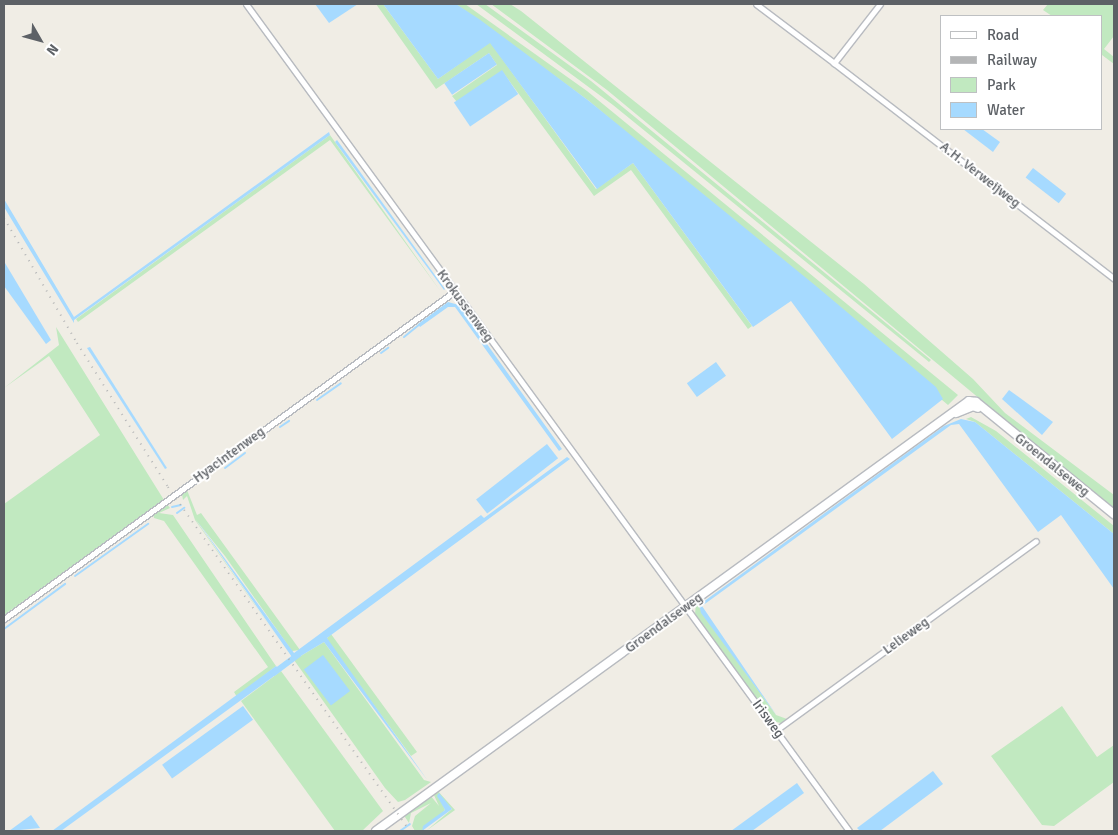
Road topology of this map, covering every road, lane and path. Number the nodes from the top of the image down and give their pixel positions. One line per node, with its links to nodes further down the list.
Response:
1 (246, 4): 6 (street, Krokussenweg)
2 (756, 4): 4 (street, A.H. Verweijweg)
3 (880, 4): 4 (street)
4 (834, 63): 5 (street, A.H. Verweijweg)
5 (1114, 279)
6 (455, 291): 13 (street, Krokussenweg); 14 (street, Hyacintenweg)
7 (969, 401): 8 (street, Groendalseweg); 9 (street, Groendalseweg); 10 (street, Groendalseweg)
8 (978, 408): 9 (street, Groendalseweg); 10 (street, Groendalseweg)
9 (952, 414): 13 (street, Groendalseweg)
10 (991, 415): 11 (street, Groendalseweg)
11 (1114, 514)
12 (1036, 541): 15 (street, Lelieweg)
13 (686, 606): 15 (street, Irisweg); 16 (street, Groendalseweg)
14 (4, 619)
15 (776, 730): 17 (street, Irisweg)
16 (376, 831)
17 (849, 831)

